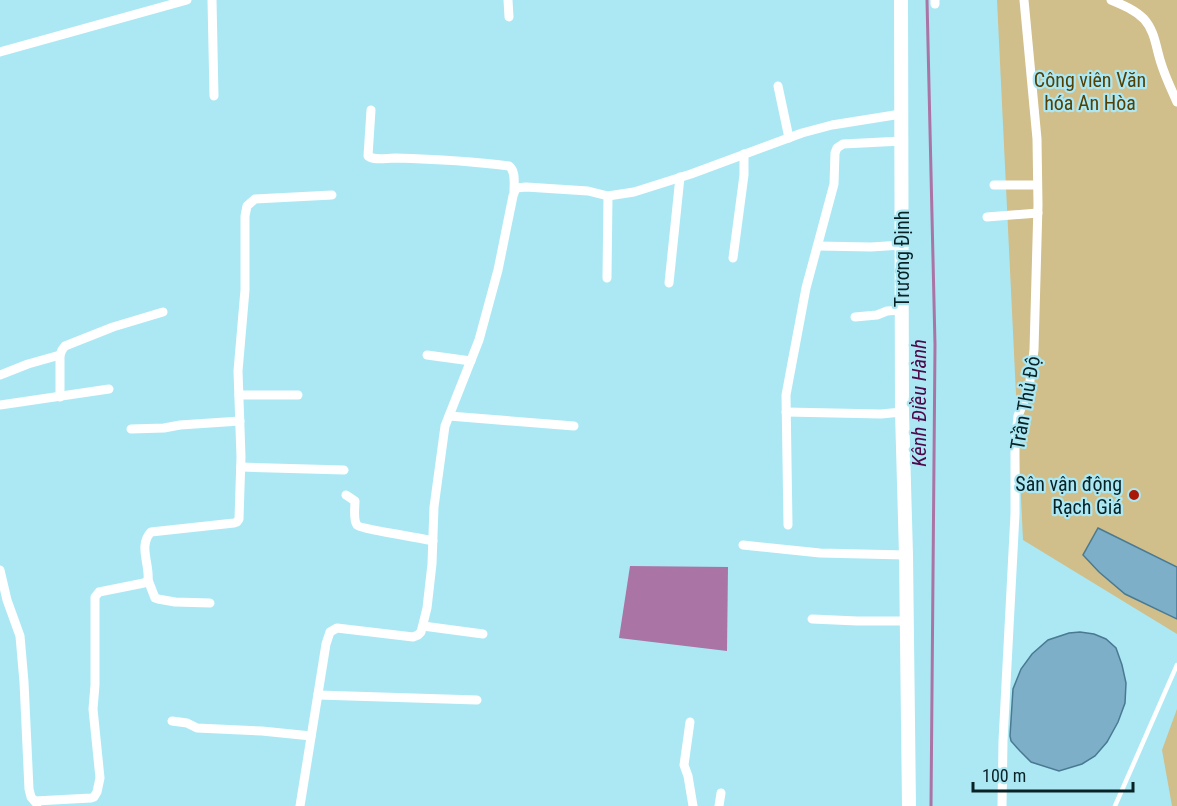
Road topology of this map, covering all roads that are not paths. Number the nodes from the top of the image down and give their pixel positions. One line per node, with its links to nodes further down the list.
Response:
1 (187, 0): 8 (street)
2 (212, 0): 10 (street)
3 (508, 0): 7 (street)
4 (901, 0): 13 (street, Trương Định)
5 (1024, 0): 19 (street, Trần Thủ Độ)
6 (1112, 0): 11 (street)
7 (509, 17)
8 (0, 52)
9 (777, 86): 14 (street)
10 (213, 96)
11 (1177, 102)
12 (371, 110): 20 (street)
13 (901, 114): 14 (street); 15 (street, Trương Định)
14 (789, 138): 16 (street)
15 (902, 141): 25 (street, Trương Định); 26 (street)
16 (744, 154): 17 (street); 27 (street)
17 (680, 177): 22 (street); 29 (street)
18 (994, 185): 19 (street)
19 (1037, 185): 23 (street, Trần Thủ Độ)
20 (514, 191): 22 (street); 35 (street)
21 (332, 195): 38 (street)
22 (608, 196): 28 (street)
23 (1038, 213): 24 (street); 74 (street, Trần Thủ Độ)
24 (987, 217)
25 (902, 245): 26 (street); 30 (street, Trương Định)
26 (818, 246): 42 (street)
27 (733, 258)
28 (607, 278)
29 (669, 283)
30 (902, 310): 32 (street); 43 (street, Trương Định)
31 (163, 312): 33 (street)
32 (855, 317)
33 (60, 355): 36 (street); 40 (street)
34 (427, 355): 35 (street)
35 (471, 361): 44 (street)
36 (0, 375)
37 (109, 389): 40 (street)
38 (239, 395): 39 (street); 45 (street)
39 (298, 395)
40 (60, 397): 41 (street)
41 (0, 405)
42 (786, 412): 43 (street); 51 (street)
43 (902, 412): 54 (street, Trương Định)
44 (449, 416): 46 (street); 52 (street)
45 (240, 422): 47 (street); 48 (street)
46 (574, 426)
47 (131, 429)
48 (241, 467): 49 (street); 56 (street)
49 (344, 470)
50 (346, 495): 52 (street)
51 (788, 525)
52 (433, 541): 60 (street)
53 (743, 545): 54 (street)
54 (906, 555): 59 (street, Trương Định)
55 (0, 570): 69 (street)
56 (148, 580): 57 (street); 69 (street)
57 (210, 603)
58 (812, 619): 59 (street)
59 (907, 621): 73 (street, Trương Định)
60 (423, 626): 61 (street); 63 (street)
61 (483, 634)
62 (1177, 665): 75 (lane)
63 (318, 695): 64 (street); 67 (street)
64 (477, 700)
65 (172, 721): 67 (street)
66 (690, 722): 71 (street)
67 (311, 736): 70 (street)
68 (721, 793): 72 (street)
69 (37, 804)
70 (300, 806)
71 (693, 806)
72 (719, 806)
73 (909, 806)
74 (1002, 806)
75 (1115, 806)

